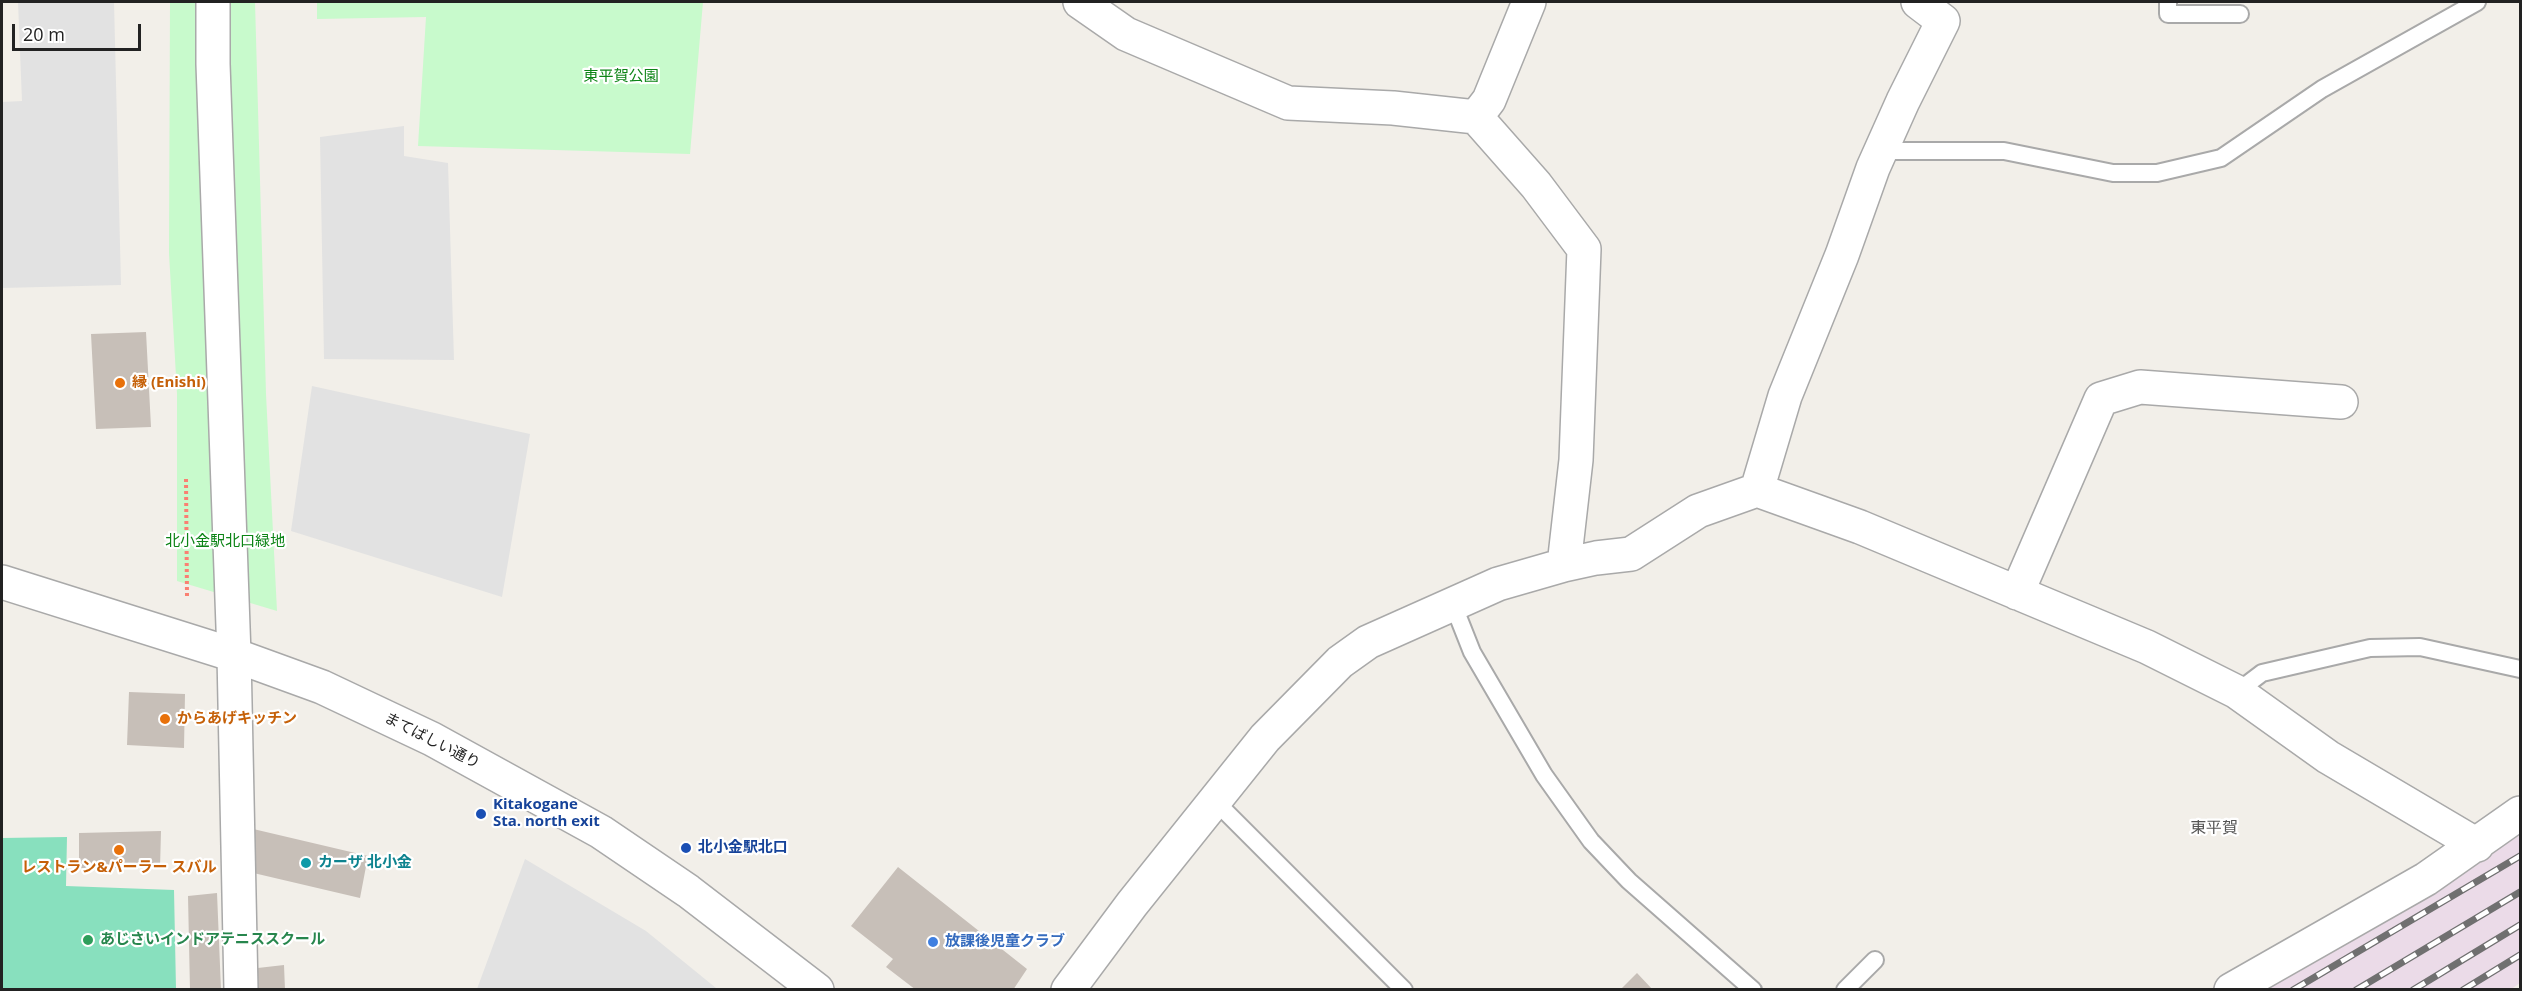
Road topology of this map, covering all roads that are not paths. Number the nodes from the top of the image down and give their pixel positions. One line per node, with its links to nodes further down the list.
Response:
1 (213, 2): 16 (street)
2 (1080, 2): 8 (street)
3 (1529, 2): 8 (street)
4 (1918, 2): 9 (street)
5 (2168, 2): 7 (lane)
6 (2477, 2): 9 (lane)
7 (2240, 15)
8 (1476, 117): 12 (street)
9 (1882, 151): 11 (street)
10 (2341, 402): 14 (street)
11 (1757, 490): 12 (street); 14 (street)
12 (1563, 565): 15 (street)
13 (2, 582): 16 (street, まてばしい通り)
14 (2017, 593): 18 (street)
15 (1453, 604): 19 (street); 27 (lane)
16 (234, 655): 23 (street); 24 (street, まてばしい通り)
17 (2520, 669): 18 (lane)
18 (2237, 692): 21 (street)
19 (1215, 801): 25 (street); 26 (lane)
20 (2520, 813): 21 (street)
21 (2477, 845): 29 (street)
22 (1875, 960): 28 (lane)
23 (241, 990)
24 (817, 990)
25 (1068, 990)
26 (1404, 990)
27 (1753, 990)
28 (1845, 990)
29 (2231, 990)

